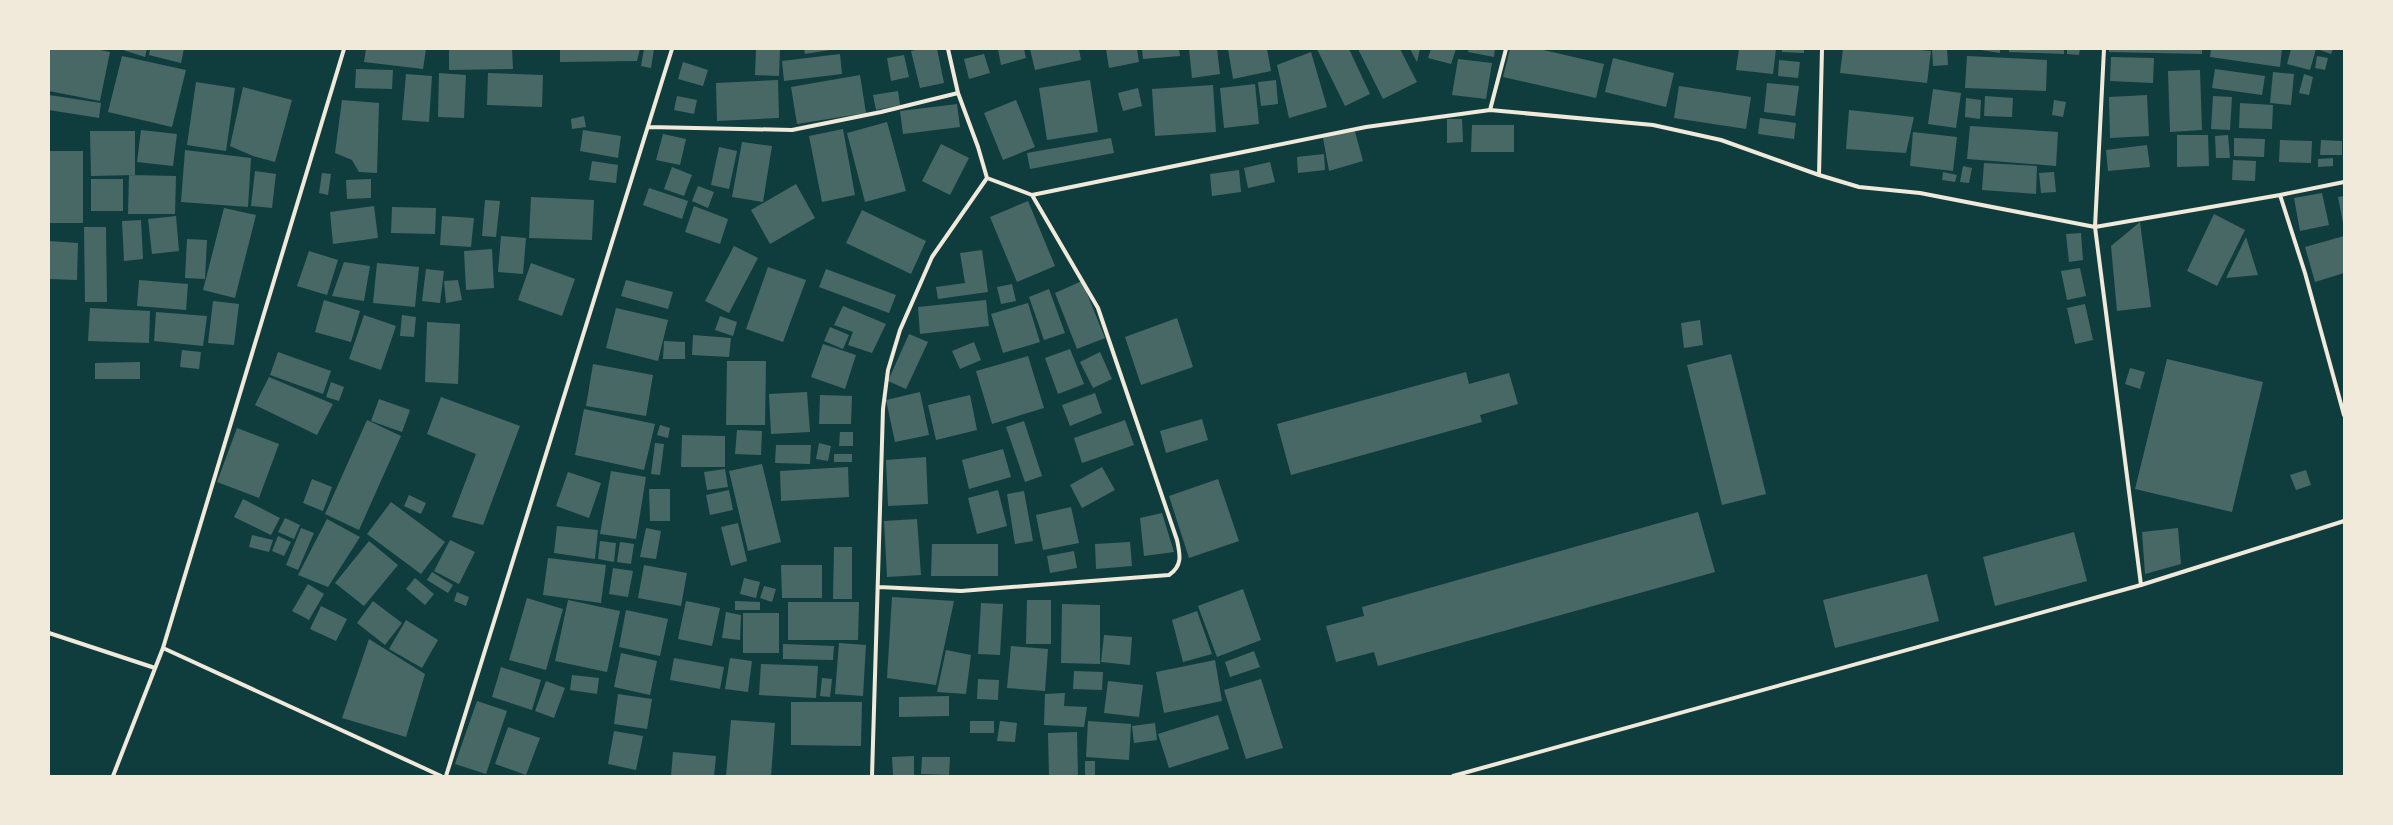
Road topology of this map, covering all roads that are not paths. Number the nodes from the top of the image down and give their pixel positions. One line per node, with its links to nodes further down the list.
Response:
1 (344, 49): 21 (street)
2 (672, 49): 9 (street)
3 (948, 49): 7 (street)
4 (1506, 49): 8 (street)
5 (1822, 49): 10 (street)
6 (2104, 49): 15 (street)
7 (958, 93): 9 (street); 11 (street)
8 (1490, 110): 10 (street); 13 (street)
9 (650, 126): 25 (street)
10 (1819, 175): 15 (street)
11 (986, 178): 13 (street); 19 (street)
12 (2344, 182): 14 (street)
13 (1032, 195): 19 (street)
14 (2280, 195): 15 (street); 16 (street)
15 (2095, 227): 18 (street)
16 (2344, 415)
17 (2344, 521): 18 (street)
18 (2141, 585): 27 (street)
19 (878, 587): 26 (street)
20 (49, 633): 22 (street)
21 (163, 648): 22 (street); 24 (street)
22 (155, 668): 23 (street)
23 (114, 776)
24 (441, 776)
25 (446, 776)
26 (872, 776)
27 (1453, 776)

